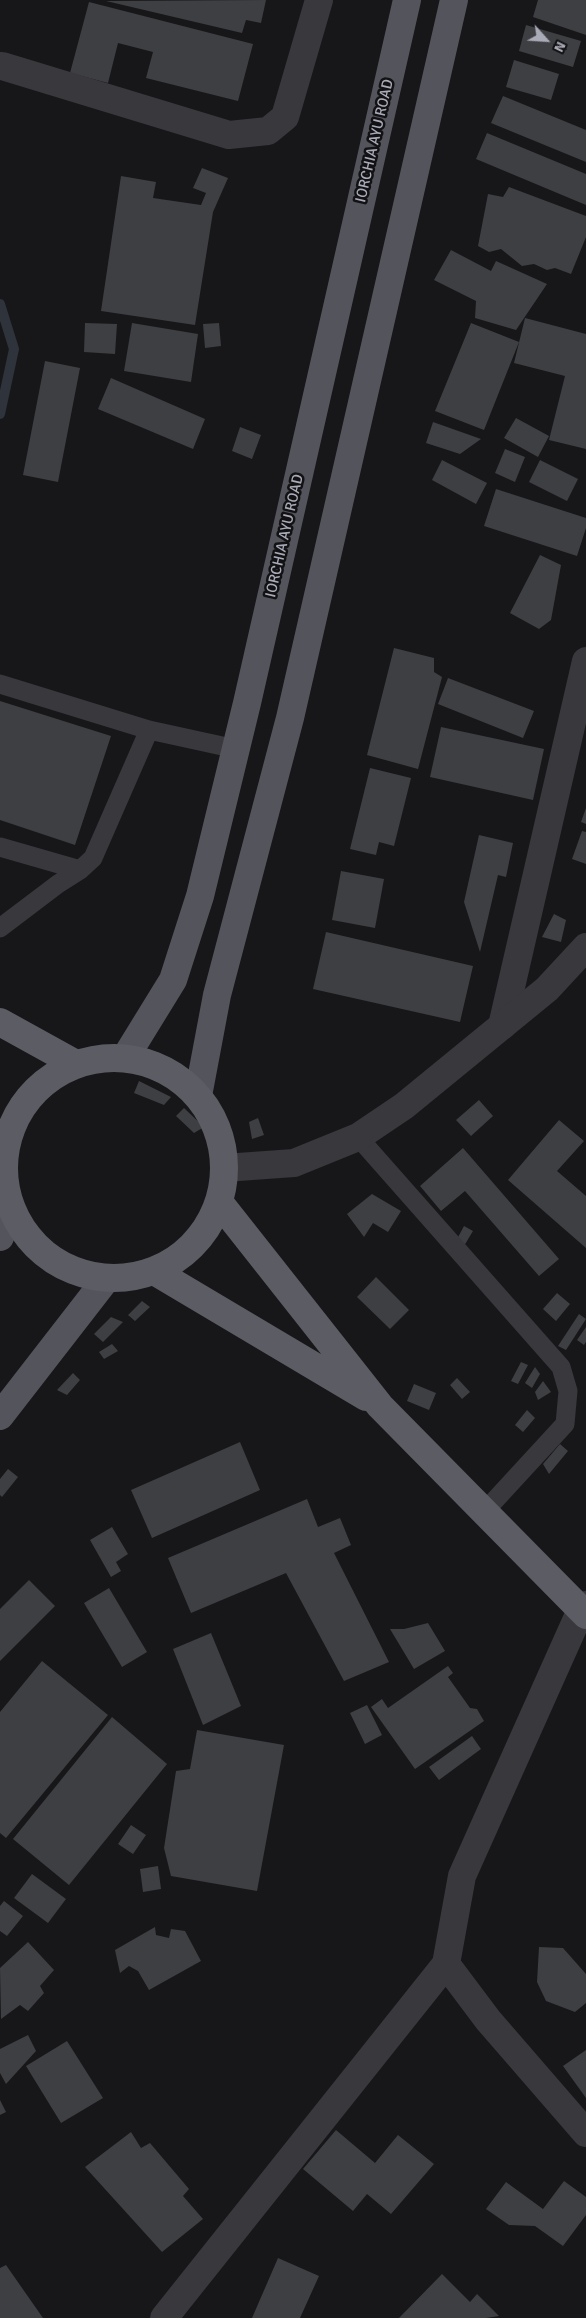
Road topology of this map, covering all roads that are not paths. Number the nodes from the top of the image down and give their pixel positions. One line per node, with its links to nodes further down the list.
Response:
1 (319, 0): 4 (street)
2 (407, 0): 8 (main road, IORCHIA AYU ROAD)
3 (454, 0): 17 (main road)
4 (2, 66)
5 (586, 661): 14 (street)
6 (0, 684): 7 (lane)
7 (149, 730): 8 (lane); 10 (lane)
8 (236, 749): 15 (main road, IORCHIA AYU ROAD)
9 (0, 846): 10 (lane)
10 (80, 870): 11 (lane)
11 (0, 928)
12 (586, 947): 14 (street)
13 (0, 1022): 16 (highway)
14 (502, 1026): 18 (street)
15 (125, 1058): 16 (highway); 17 (highway)
16 (76, 1064): 19 (highway)
17 (198, 1096): 20 (highway)
18 (358, 1137): 20 (street); 28 (lane)
19 (3, 1148): 22 (highway)
20 (224, 1168): 21 (highway)
21 (220, 1202): 24 (highway); 26 (highway)
22 (11, 1208): 23 (main road); 25 (highway)
23 (0, 1237)
24 (154, 1271): 25 (highway); 26 (highway)
25 (107, 1278): 27 (main road)
26 (380, 1406): 28 (highway)
27 (0, 1416)
28 (484, 1512): 29 (highway)
29 (584, 1610): 30 (street)
30 (446, 1964): 31 (street); 32 (street)
31 (586, 2133)
32 (164, 2318)

